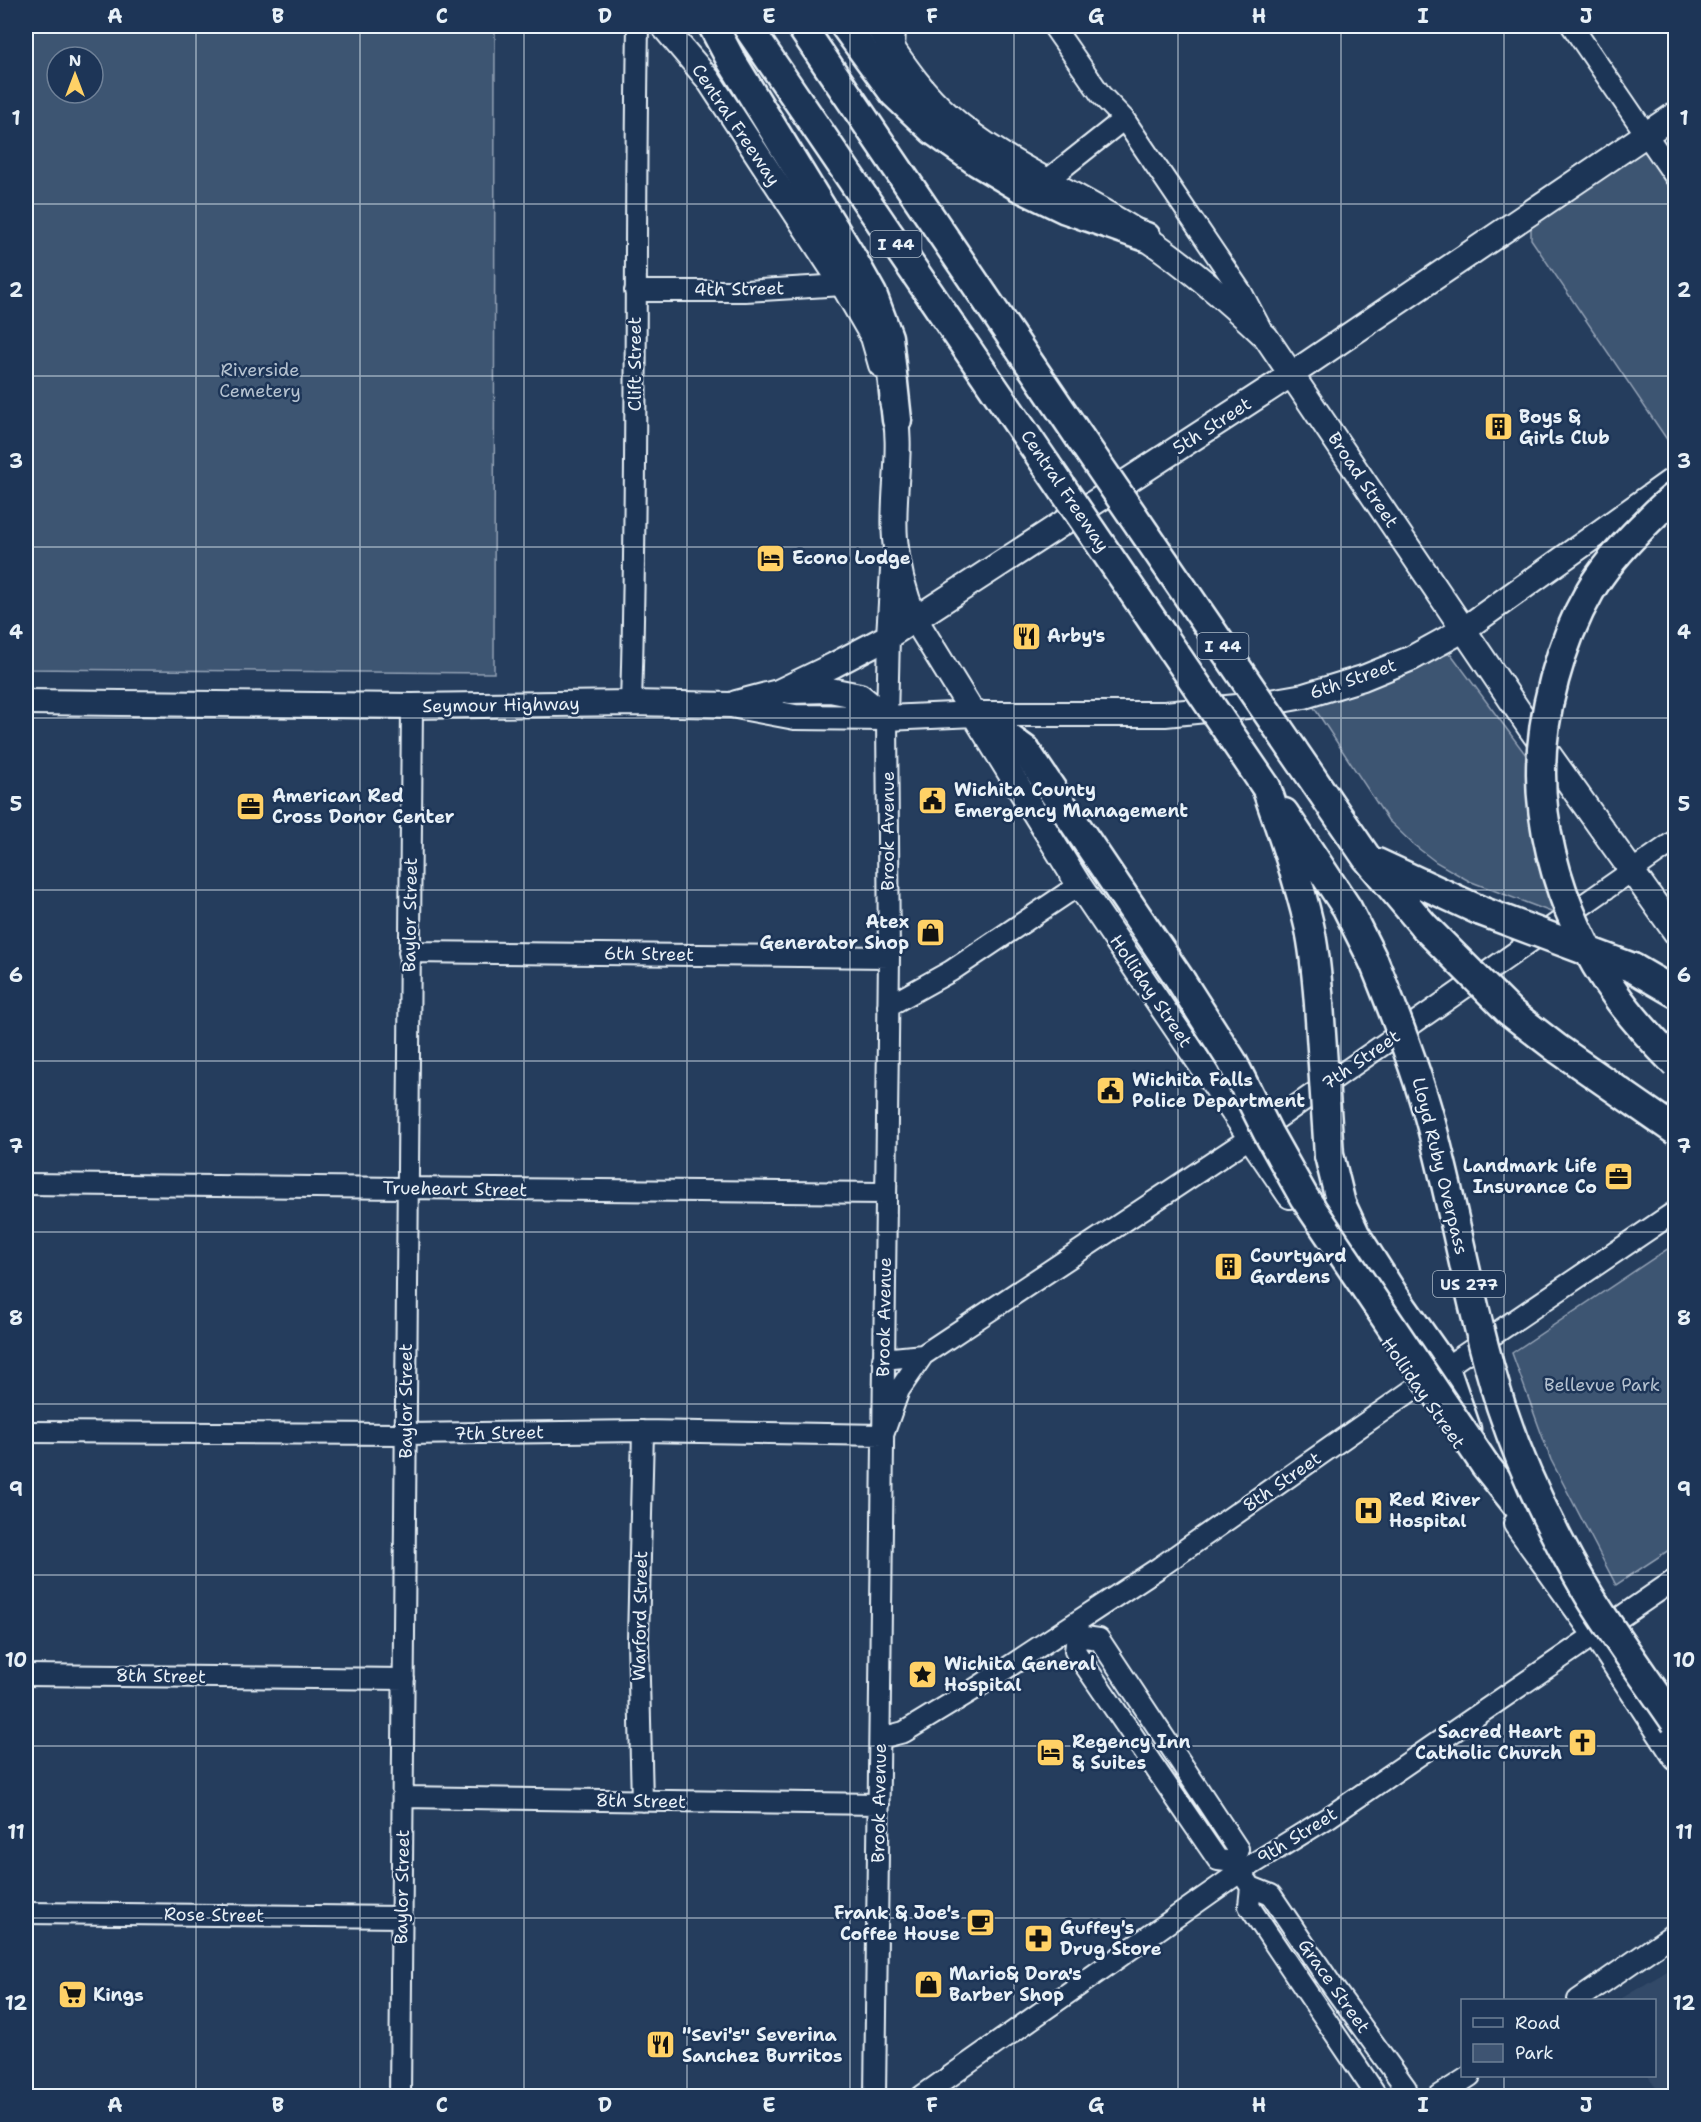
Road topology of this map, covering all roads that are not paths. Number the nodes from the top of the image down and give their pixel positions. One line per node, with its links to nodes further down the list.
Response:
1 (638, 26): 19 (street, Clift Street)
2 (663, 26): 18 (main road, Central Freeway)
3 (713, 26): 22 (highway)
4 (747, 26): 36 (highway, Central Freeway / I 44, bridge)
5 (801, 26): 38 (highway, I 44, bridge)
6 (845, 26): 17 (highway)
7 (877, 26): 11 (main road)
8 (895, 26): 11 (street)
9 (1053, 26): 13 (street, Broad Street)
10 (1572, 26): 14 (street)
11 (894, 51): 16 (main road)
12 (1676, 114): 14 (main road, 5th Street)
13 (1124, 119): 16 (street); 20 (street, Broad Street)
14 (1645, 134): 15 (street); 21 (main road, 5th Street)
15 (1676, 178)
16 (1046, 181): 17 (main road)
17 (1146, 237): 20 (main road)
18 (843, 285): 19 (street, 4th Street); 22 (main road, Central Freeway)
19 (635, 291): 31 (street, Clift Street)
20 (1266, 337): 21 (main road, Broad Street)
21 (1292, 374): 26 (main road, 5th Street); 27 (main road, Broad Street)
22 (897, 420): 25 (main road, Holliday Street)
23 (1676, 478): 27 (main road, 6th Street)
24 (1676, 496): 47 (highway, bridge)
25 (895, 538): 26 (main road, Holliday Street); 28 (main road, Brook Avenue)
26 (915, 619): 28 (main road, 5th Street); 34 (main road, Holliday Street)
27 (1463, 630): 34 (main road, 6th Street); 39 (main road, Broad Street)
28 (889, 636): 29 (main road, 5th Street); 35 (street, Brook Avenue)
29 (778, 692): 32 (main road, 5th Street); 35 (main road)
30 (26, 702): 33 (main road, Seymour Highway)
31 (630, 703): 32 (main road, Seymour Highway); 33 (main road, Seymour Highway)
32 (730, 705): 35 (main road, Seymour Highway)
33 (412, 706): 42 (street, Baylor Street)
34 (975, 714): 35 (main road, Seymour Highway); 40 (main road, Holliday Street); 64 (highway, bridge)
35 (887, 718): 43 (street, Brook Avenue)
36 (1266, 787): 44 (highway, Central Freeway / US 277); 56 (highway, bridge)
37 (1676, 840): 39 (street, 7th Street)
38 (1367, 858): 45 (highway, bridge); 48 (highway, bridge)
39 (1630, 870): 41 (main road, Broad Street); 49 (street, 7th Street)
40 (1078, 885): 46 (street); 49 (main road, Holliday Street)
41 (1676, 933)
42 (410, 952): 43 (street, 6th Street); 51 (street, Baylor Street)
43 (889, 957): 46 (street, Brook Avenue)
44 (1374, 962): 64 (highway, Lloyd Ruby Overpass / US 277, bridge)
45 (1676, 993)
46 (888, 1006): 52 (street, Brook Avenue)
47 (1676, 1064)
48 (1676, 1131)
49 (1251, 1137): 54 (street, 7th Street); 57 (main road, Holliday Street)
50 (26, 1184): 51 (street, Trueheart Street)
51 (408, 1188): 52 (street, Trueheart Street); 60 (street, Baylor Street)
52 (885, 1193): 55 (street, Brook Avenue)
53 (1676, 1211): 56 (street, 8th Street)
54 (923, 1355): 55 (street, 7th Street); 61 (street, 7th Street)
55 (883, 1359): 61 (street, Brook Avenue)
56 (1446, 1368): 57 (street, 8th Street); 62 (highway)
57 (1418, 1386): 62 (main road, Holliday Street); 65 (street, 8th Street)
58 (643, 1431): 60 (street, 7th Street); 61 (street, 7th Street); 75 (street, Warford Street)
59 (26, 1432): 60 (street, 7th Street)
60 (406, 1434): 68 (street, Baylor Street)
61 (883, 1435): 70 (street, Brook Avenue)
62 (1482, 1477): 66 (main road, Holliday Street)
63 (1676, 1579): 66 (street, 9th Street)
64 (1590, 1596): 69 (highway, Lloyd Ruby Overpass / US 277, bridge)
65 (1074, 1631): 70 (street, 8th Street); 72 (street, Grace Street); 73 (street, Grace Street)
66 (1594, 1634): 71 (main road, Holliday Street); 77 (street, 9th Street)
67 (26, 1675): 68 (street, 8th Street)
68 (404, 1678): 74 (street, Baylor Street)
69 (1676, 1723)
70 (881, 1738): 76 (street, Brook Avenue)
71 (1676, 1758)
72 (1182, 1763): 73 (street); 77 (street, Grace Street)
73 (1161, 1778): 77 (street, Grace Street)
74 (403, 1797): 75 (street, 8th Street); 79 (street, Baylor Street)
75 (642, 1801): 76 (street, 8th Street)
76 (879, 1804): 84 (street, Brook Avenue)
77 (1242, 1874): 85 (street, 9th Street); 86 (street, Grace Street); 87 (street, Grace Street)
78 (26, 1913): 79 (street, Rose Street)
79 (402, 1917): 83 (street, Baylor Street)
80 (1676, 1932): 81 (street)
81 (1581, 1999)
82 (1469, 2077): 88 (street)
83 (400, 2097)
84 (875, 2097)
85 (922, 2097)
86 (1377, 2097)
87 (1404, 2097)
88 (1439, 2097)

